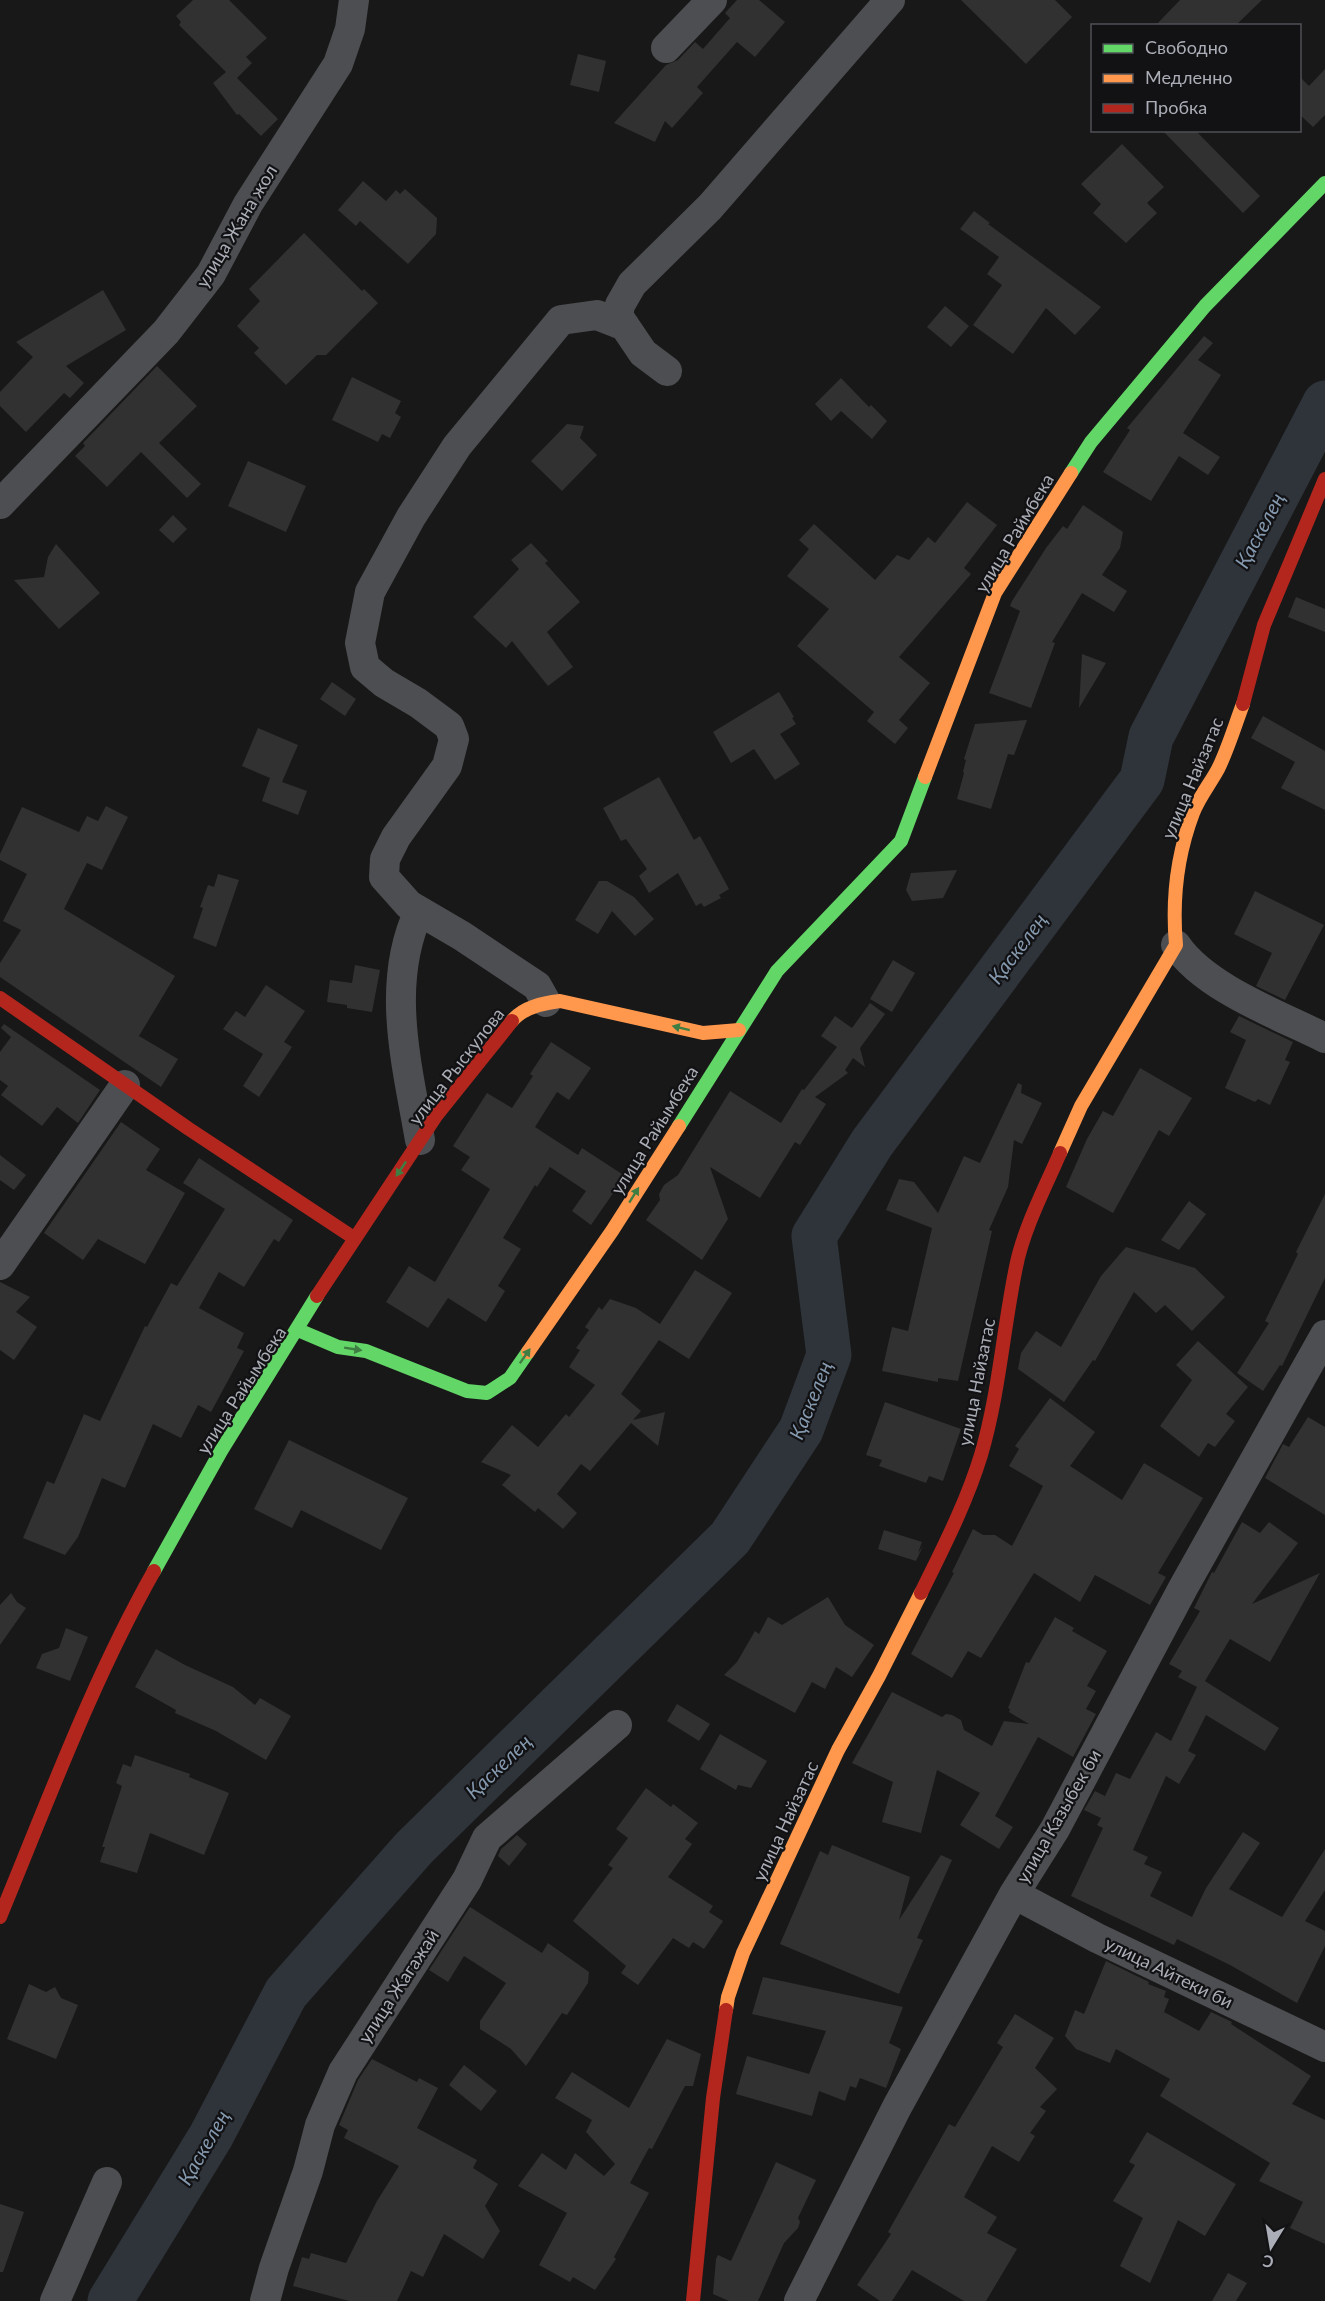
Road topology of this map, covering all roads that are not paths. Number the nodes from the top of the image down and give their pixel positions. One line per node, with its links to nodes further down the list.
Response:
1 (354, 0): 9 (street, улица Жана жол)
2 (712, 0): 4 (street)
3 (890, 0): 6 (street)
4 (666, 48)
5 (1325, 183): 14 (street, улица Раймбека)
6 (625, 326): 7 (street); 10 (street)
7 (667, 371)
8 (1325, 479): 11 (street, улица Найзатас)
9 (0, 504)
10 (419, 911): 13 (street); 17 (street)
11 (1176, 945): 15 (street); 29 (street, улица Найзатас)
12 (1, 1002): 16 (street)
13 (546, 1002): 14 (street, улица Рыскулова, one-way to 13); 17 (street, улица Рыскулова)
14 (739, 1030): 20 (street, улица Райымбека, one-way to 14)
15 (1325, 1038)
16 (125, 1085): 18 (street); 19 (street)
17 (420, 1140): 18 (street, улица Рыскулова, one-way to 18)
18 (354, 1238): 20 (street, улица Рыскулова)
19 (0, 1265)
20 (298, 1330): 24 (street, улица Райымбека)
21 (1325, 1335): 23 (street, улица Казыбек би)
22 (617, 1725): 28 (street, улица Жагажай)
23 (1014, 1893): 25 (street, улица Айтеки би); 30 (street, улица Казыбек би)
24 (0, 1917)
25 (1325, 2047)
26 (107, 2182): 27 (street)
27 (55, 2301)
28 (265, 2301)
29 (693, 2301)
30 (799, 2301)

